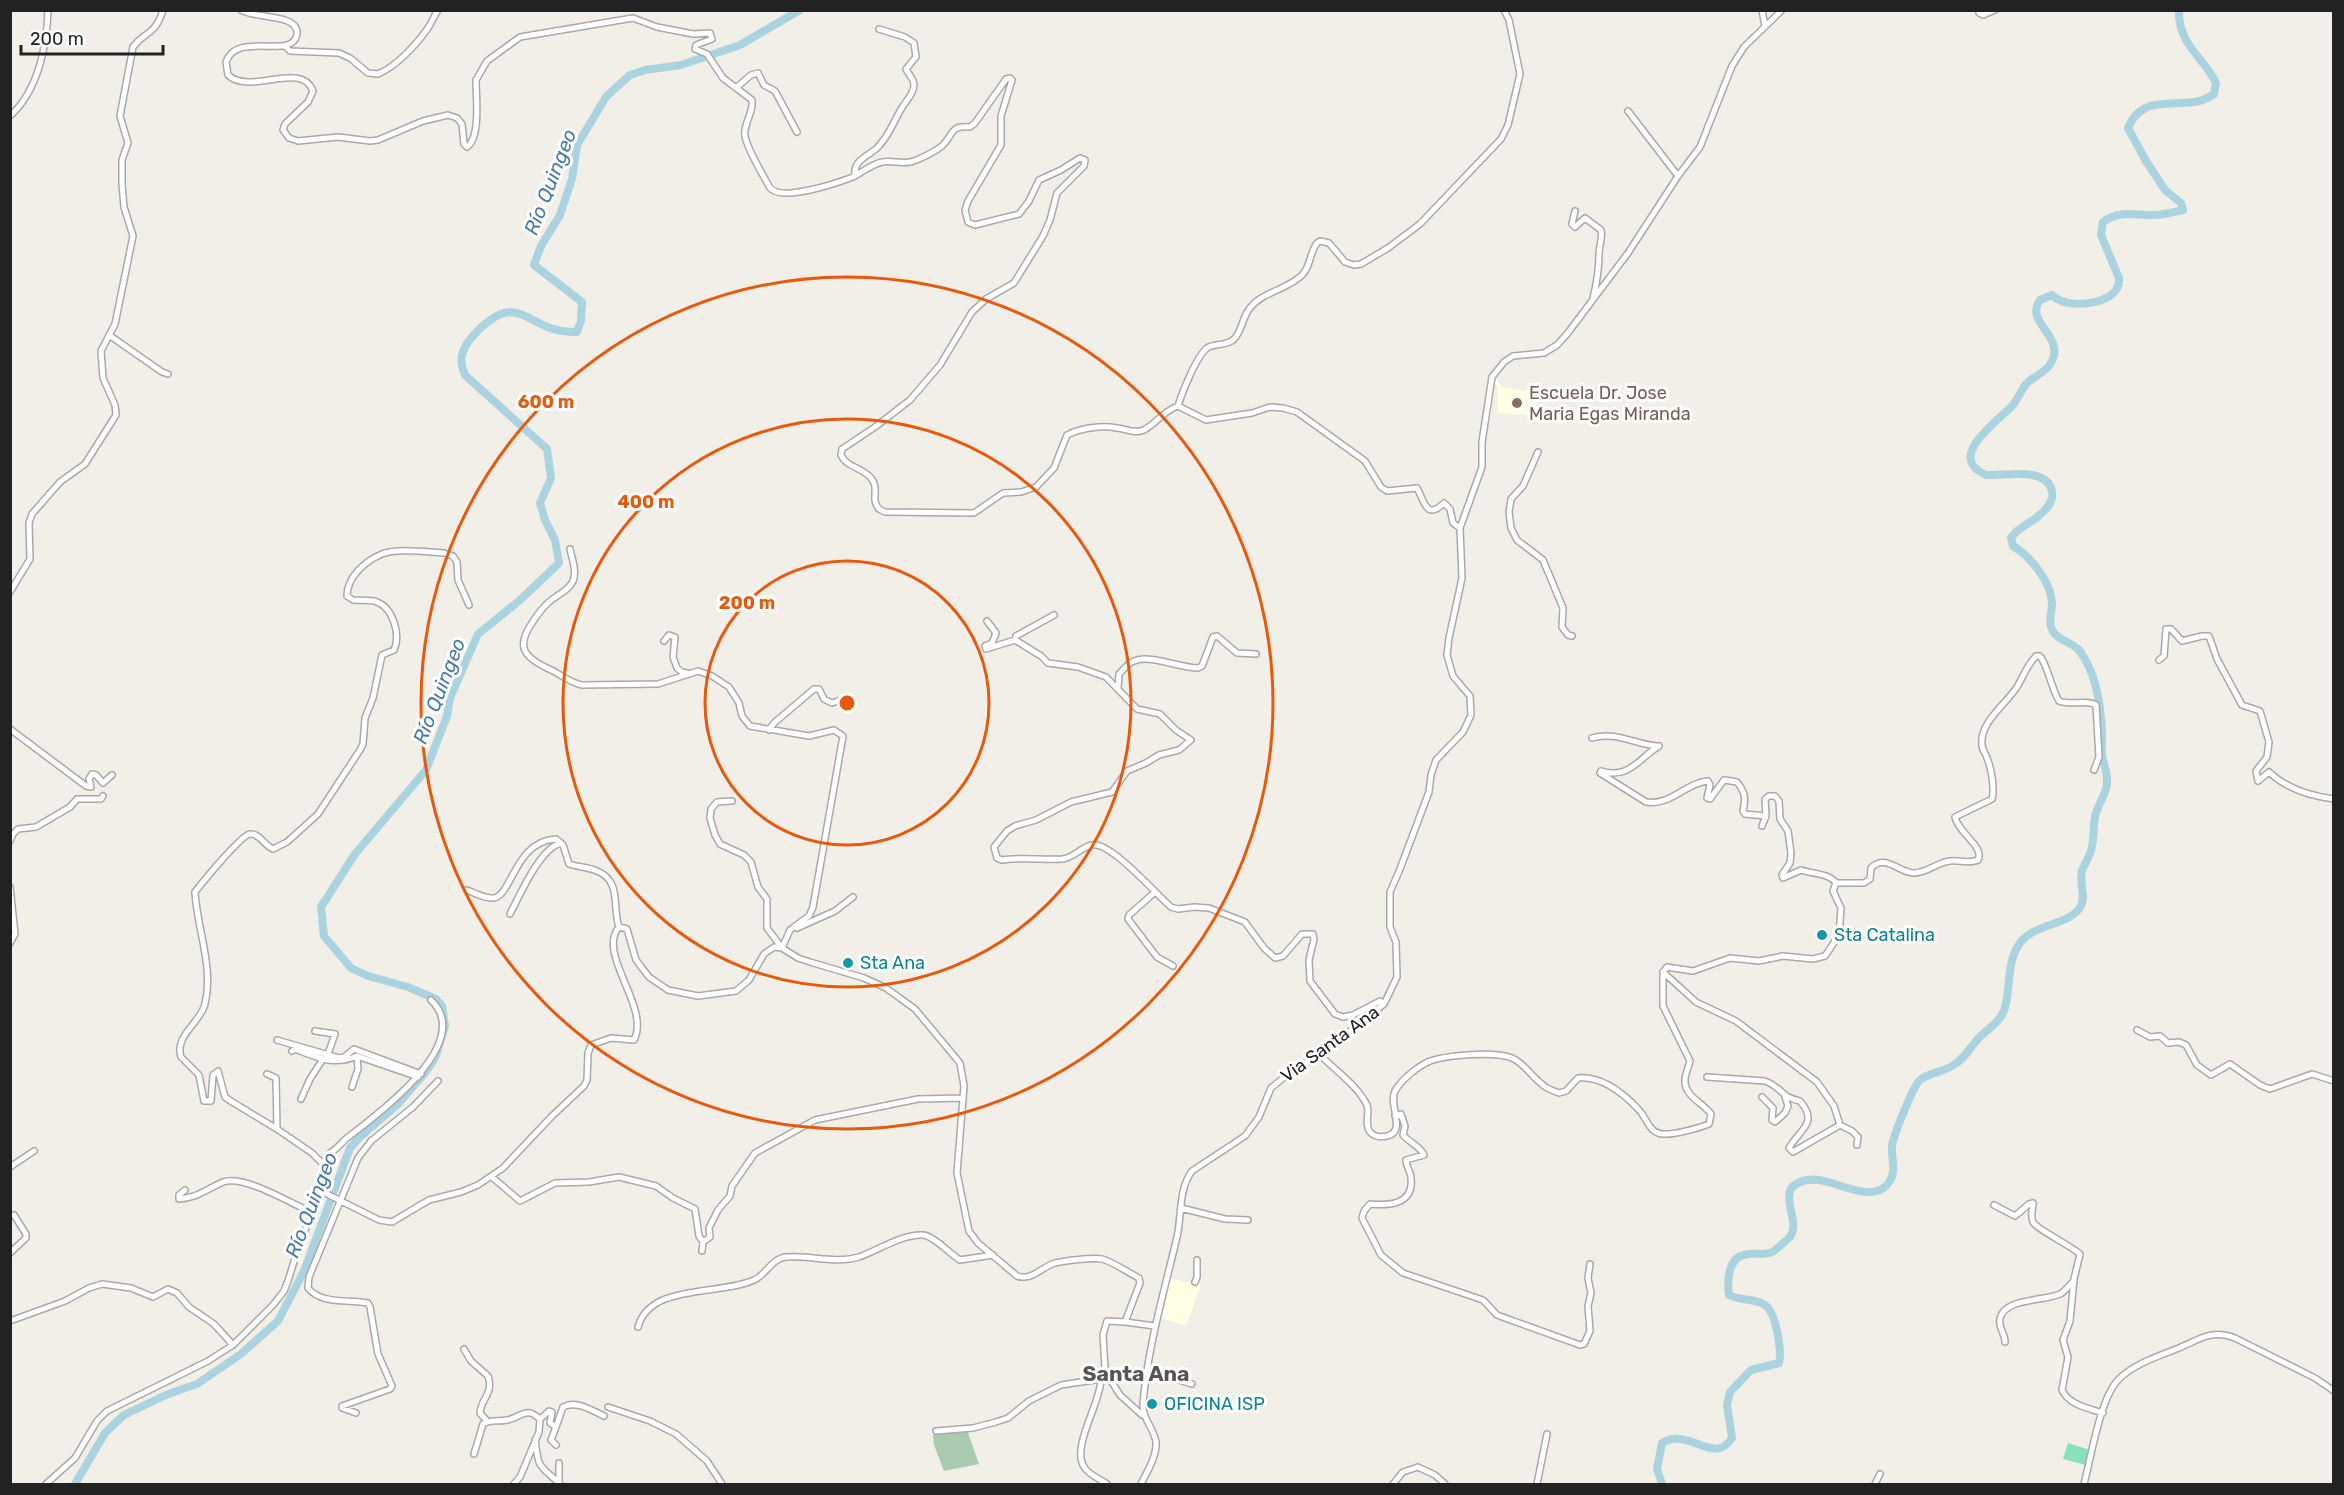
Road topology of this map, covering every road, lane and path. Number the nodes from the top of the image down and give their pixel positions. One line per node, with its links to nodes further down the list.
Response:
1 (48, 10): 15 (street)
2 (162, 10): 21 (street)
3 (241, 10): 12 (street)
4 (438, 10): 12 (street)
5 (1504, 10): 23 (street)
6 (1762, 10): 10 (street)
7 (1782, 10): 10 (street)
8 (1979, 10): 9 (street)
9 (1995, 10)
10 (1766, 26): 18 (street)
11 (879, 28): 17 (street)
12 (285, 46): 13 (street)
13 (737, 87): 16 (street); 17 (street)
14 (1628, 111): 18 (street)
15 (10, 116)
16 (797, 132)
17 (855, 176): 23 (street)
18 (1678, 176): 20 (street)
19 (1575, 211): 20 (street)
20 (1592, 303): 25 (street, Via Santa Ana)
21 (109, 335): 22 (street); 27 (street)
22 (168, 374)
23 (1178, 406): 25 (street)
24 (1538, 452): 31 (street)
25 (1460, 528): 64 (street, Via Santa Ana)
26 (570, 549): 36 (street)
27 (10, 592)
28 (469, 605): 84 (street)
29 (1054, 615): 32 (street)
30 (987, 621): 32 (street)
31 (1572, 636)
32 (1015, 640): 37 (street)
33 (664, 641): 36 (street)
34 (1256, 654): 37 (street)
35 (2158, 660): 45 (street)
36 (689, 674): 40 (street)
37 (1118, 691): 54 (street)
38 (844, 699): 40 (street)
39 (10, 729): 43 (street)
40 (769, 730): 58 (street)
41 (1592, 738): 47 (street)
42 (2094, 770): 51 (street)
43 (112, 775)
44 (103, 796): 49 (street)
45 (2334, 799)
46 (732, 801): 60 (street)
47 (1766, 816): 48 (street); 51 (street)
48 (1762, 826)
49 (10, 841)
50 (561, 843): 53 (street); 56 (street); 57 (street)
51 (1836, 883): 62 (street)
52 (10, 887): 59 (street)
53 (467, 890)
54 (1154, 892): 61 (street); 64 (street)
55 (854, 897): 58 (street)
56 (510, 914)
57 (619, 927): 60 (street); 89 (street)
58 (790, 930): 60 (street)
59 (10, 943)
60 (782, 948): 80 (street)
61 (1173, 966)
62 (1663, 972): 82 (street); 83 (street)
63 (432, 1000): 73 (street)
64 (1384, 1004): 69 (street, Via Santa Ana)
65 (2137, 1030): 76 (street)
66 (315, 1031): 71 (street)
67 (277, 1040): 71 (street)
68 (292, 1051): 71 (street)
69 (1320, 1055): 82 (street); 94 (street, Via Santa Ana)
70 (357, 1056): 71 (street); 73 (street); 77 (street)
71 (325, 1057): 73 (street); 81 (street)
72 (267, 1074): 84 (street)
73 (419, 1076): 87 (street)
74 (1707, 1077): 79 (street)
75 (438, 1081): 92 (street)
76 (2334, 1081)
77 (352, 1087)
78 (1762, 1097): 79 (street)
79 (1785, 1097): 83 (street)
80 (963, 1098): 98 (street); 101 (street)
81 (301, 1099)
82 (1395, 1116): 103 (street)
83 (1840, 1125): 85 (street)
84 (277, 1129): 87 (street)
85 (1857, 1145)
86 (34, 1151): 88 (street)
87 (323, 1164): 91 (street)
88 (10, 1167)
89 (492, 1177): 92 (street); 98 (street)
90 (185, 1190): 95 (street)
91 (323, 1192): 92 (street); 95 (street)
92 (338, 1200): 119 (street)
93 (1994, 1205): 104 (street)
94 (1181, 1208): 97 (street); 108 (street, Via Santa Ana)
95 (312, 1212): 111 (street)
96 (14, 1215): 100 (street)
97 (1248, 1220)
98 (703, 1242): 99 (street)
99 (702, 1251)
100 (10, 1253)
101 (993, 1255): 107 (street); 109 (street)
102 (1197, 1260): 105 (street)
103 (1590, 1264)
104 (2074, 1281): 110 (street); 120 (street)
105 (1195, 1282)
106 (10, 1321): 111 (street)
107 (1125, 1322): 108 (street); 114 (street)
108 (1155, 1326): 113 (street, Via Santa Ana)
109 (638, 1327)
110 (2005, 1342)
111 (233, 1345): 134 (street)
112 (464, 1349): 123 (street)
113 (1147, 1370): 116 (street); 124 (street, Via Santa Ana)
114 (1108, 1376): 115 (street); 124 (street)
115 (1101, 1379): 126 (street); 137 (street)
116 (1192, 1384)
117 (2334, 1391): 120 (street)
118 (608, 1407): 136 (street)
119 (356, 1413)
120 (2103, 1413): 143 (street)
121 (604, 1416): 125 (street)
122 (540, 1419): 123 (street); 125 (street); 128 (street)
123 (488, 1421): 130 (street)
124 (1146, 1422): 138 (street, Via Santa Ana)
125 (555, 1427): 129 (street)
126 (936, 1431)
127 (1546, 1434): 141 (street)
128 (535, 1438): 133 (street); 135 (street)
129 (556, 1445)
130 (474, 1454)
131 (559, 1463): 133 (street)
132 (1880, 1474): 142 (street)
133 (559, 1484)
134 (46, 1485)
135 (514, 1485)
136 (722, 1485)
137 (1107, 1485)
138 (1141, 1485)
139 (1393, 1485): 140 (street)
140 (1445, 1485)
141 (1537, 1485)
142 (1875, 1485)
143 (2084, 1485)

